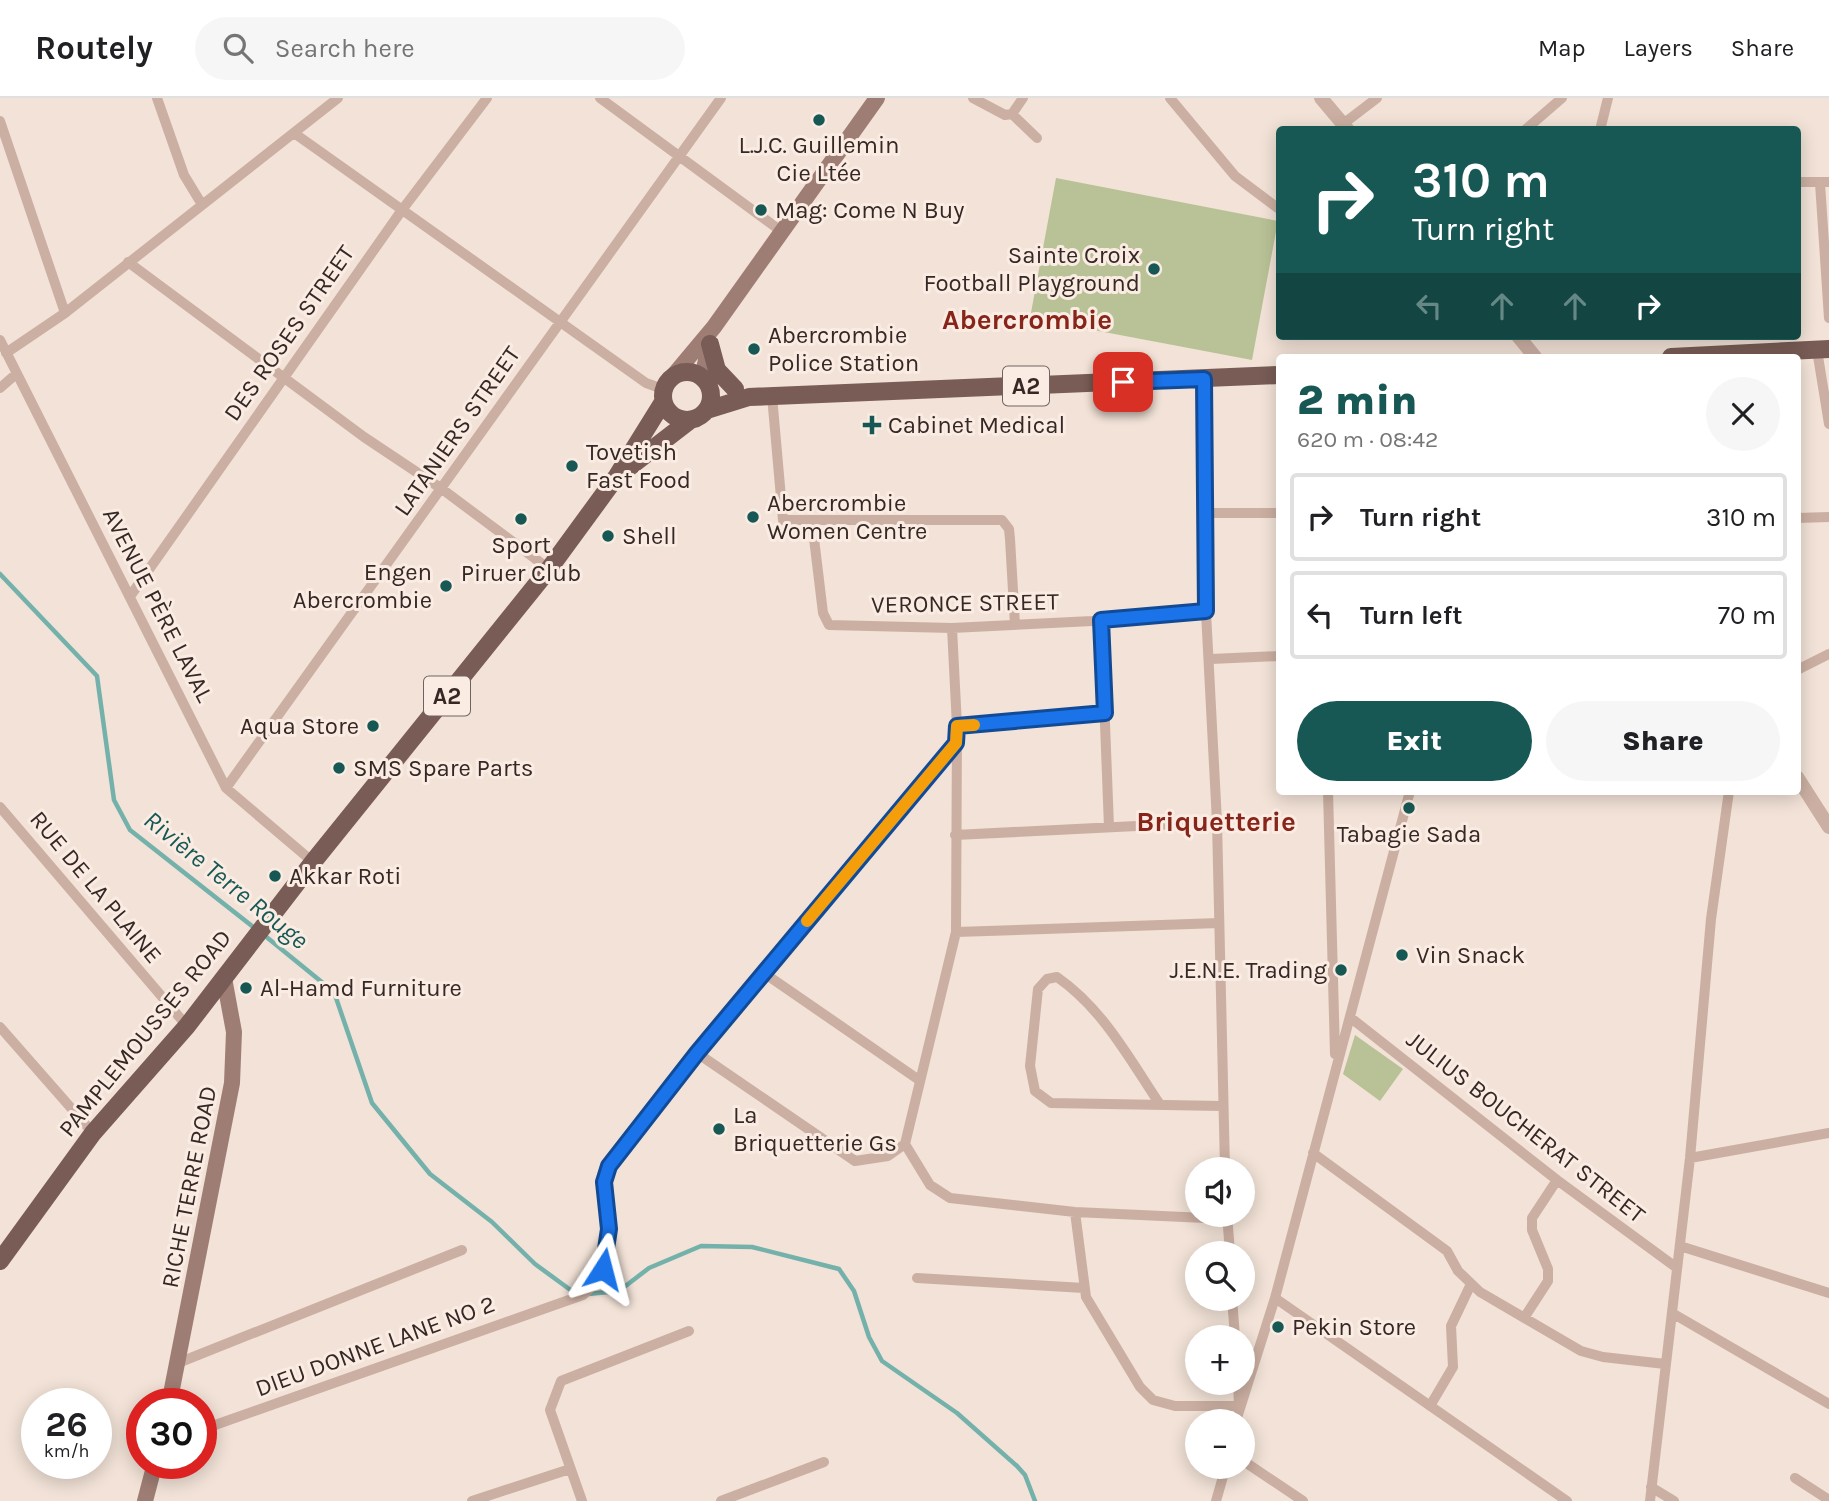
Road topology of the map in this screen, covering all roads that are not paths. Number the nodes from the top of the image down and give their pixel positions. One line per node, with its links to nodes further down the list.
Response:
1 (157, 98): 25 (street)
2 (487, 98): 27 (street, DES ROSES STREET)
3 (600, 98): 22 (street)
4 (721, 98): 22 (street, LATANIERS STREET)
5 (877, 98): 28 (main road)
6 (973, 98): 14 (street)
7 (1023, 98): 14 (street)
8 (1170, 98): 26 (street)
9 (1321, 98): 16 (street)
10 (1377, 98): 17 (street)
11 (1562, 98): 18 (street)
12 (1608, 98): 19 (street)
13 (335, 99): 20 (street)
14 (1012, 114): 21 (street)
15 (0, 121): 30 (street)
16 (1344, 126)
17 (1346, 126)
18 (1530, 126)
19 (1601, 126)
20 (294, 134): 25 (street); 27 (street)
21 (1037, 138)
22 (680, 155): 28 (street); 32 (street, LATANIERS STREET)
23 (1801, 182): 24 (street)
24 (1824, 183): 31 (street)
25 (201, 203): 29 (street)
26 (1276, 207)
27 (402, 210): 32 (street); 42 (street, DES ROSES STREET)
28 (781, 231): 33 (main road)
29 (128, 262): 30 (street); 42 (street)
30 (65, 313): 37 (street)
31 (1829, 318)
32 (560, 323): 46 (street); 53 (street, LATANIERS STREET)
33 (712, 335): 44 (main road); 46 (main road); 47 (main road)
34 (1521, 340): 38 (street)
35 (0, 341): 37 (street, AVENUE PÈRE LAVAL)
36 (1823, 349): 39 (main road); 51 (street)
37 (6, 353): 40 (street, AVENUE PÈRE LAVAL)
38 (1533, 354)
39 (1728, 354)
40 (15, 375): 45 (street); 60 (street, AVENUE PÈRE LAVAL)
41 (1276, 375): 43 (main road, A2)
42 (283, 377): 53 (street); 60 (street, DES ROSES STREET)
43 (1204, 379): 48 (main road, A2); 54 (street)
44 (704, 380): 46 (main road, A2); 47 (main road, A2); 49 (main road)
45 (0, 388)
46 (666, 389): 50 (main road); 52 (main road, PAMPLEMOUSSES ROAD / A2)
47 (742, 393): 48 (main road, A2); 49 (main road, A2)
48 (772, 396): 58 (street)
49 (707, 410): 50 (main road, A2)
50 (689, 421): 52 (main road, PAMPLEMOUSSES ROAD / A2)
51 (1829, 424)
52 (617, 477): 59 (main road, PAMPLEMOUSSES ROAD / A2)
53 (442, 489): 59 (street); 73 (street, LATANIERS STREET)
54 (1208, 513): 55 (street); 61 (street)
55 (1276, 513)
56 (1829, 517): 57 (street)
57 (1801, 519)
58 (812, 522): 63 (street); 64 (street, VERONCE STREET)
59 (549, 569): 82 (main road, PAMPLEMOUSSES ROAD / A2)
60 (131, 595): 73 (street, AVENUE PÈRE LAVAL)
61 (1206, 611): 62 (street, VERONCE STREET); 67 (street)
62 (1101, 620): 63 (street, VERONCE STREET); 69 (street)
63 (1015, 625): 64 (street, VERONCE STREET)
64 (952, 628): 70 (street)
65 (1829, 654): 68 (street)
66 (1276, 656): 67 (street)
67 (1211, 659): 78 (street)
68 (1801, 668)
69 (1105, 713): 70 (street); 79 (street)
70 (957, 726): 71 (street)
71 (956, 743): 81 (street); 85 (street)
72 (1801, 783): 80 (street)
73 (226, 788): 82 (street, AVENUE PÈRE LAVAL)
74 (1328, 795): 91 (street)
75 (1409, 795): 87 (street)
76 (1728, 795): 100 (street)
77 (0, 807): 88 (street, RUE DE LA PLAINE)
78 (1217, 822): 79 (street); 83 (street)
79 (1110, 827): 81 (street)
80 (1829, 827)
81 (955, 835): 84 (street)
82 (313, 862): 86 (main road, PAMPLEMOUSSES ROAD / A2)
83 (1219, 923): 84 (street); 94 (street)
84 (956, 932): 92 (street)
85 (764, 973): 90 (street); 92 (street)
86 (224, 978): 88 (main road, PAMPLEMOUSSES ROAD / A2); 116 (main road, RICHE TERRE ROAD)
87 (1351, 1018): 91 (street); 101 (street, JULIUS BOUCHERAT STREET)
88 (187, 1026): 95 (main road, PAMPLEMOUSSES ROAD / A2)
89 (0, 1027): 95 (street)
90 (697, 1053): 97 (street); 124 (street, DIEU DONNE LANE NO 2)
91 (1336, 1064): 98 (street)
92 (919, 1080): 97 (street)
93 (1159, 1103): 93 (street); 94 (street)
94 (1222, 1106): 99 (street)
95 (93, 1133): 106 (main road, PAMPLEMOUSSES ROAD / A2)
96 (1829, 1133): 100 (street)
97 (905, 1144): 102 (street)
98 (1313, 1153): 109 (street); 112 (street)
99 (1224, 1157)
100 (1690, 1158): 104 (street)
101 (1557, 1180): 107 (street, JULIUS BOUCHERAT STREET); 114 (street)
102 (1075, 1212): 103 (street); 110 (street)
103 (1185, 1216)
104 (1680, 1246): 107 (street); 111 (street)
105 (462, 1250): 116 (street)
106 (2, 1255)
107 (1677, 1268): 113 (street)
108 (918, 1279): 110 (street)
109 (1471, 1284): 114 (street); 122 (street)
110 (1084, 1288): 121 (street)
111 (1829, 1293)
112 (1275, 1298): 121 (street); 122 (street)
113 (1672, 1313): 117 (street); 120 (street)
114 (1524, 1318): 117 (street)
115 (689, 1331): 126 (street)
116 (178, 1363): 118 (main road, RICHE TERRE ROAD)
117 (1665, 1364): 131 (street)
118 (173, 1388)
119 (1239, 1395): 121 (street)
120 (1829, 1404)
121 (1239, 1406): 123 (street)
122 (1430, 1406): 132 (street)
123 (1238, 1409)
124 (217, 1424)
125 (824, 1462): 137 (street)
126 (570, 1469): 135 (street); 136 (street)
127 (1255, 1469): 139 (street)
128 (1795, 1478): 133 (street)
129 (151, 1479): 134 (main road)
130 (1222, 1479): 138 (street)
131 (1651, 1487): 141 (street); 142 (street)
132 (1549, 1495): 140 (street)
133 (1829, 1500)
134 (145, 1501)
135 (472, 1501)
136 (582, 1501)
137 (721, 1501)
138 (1216, 1501)
139 (1303, 1501)
140 (1567, 1501)
141 (1650, 1501)
142 (1674, 1501)

